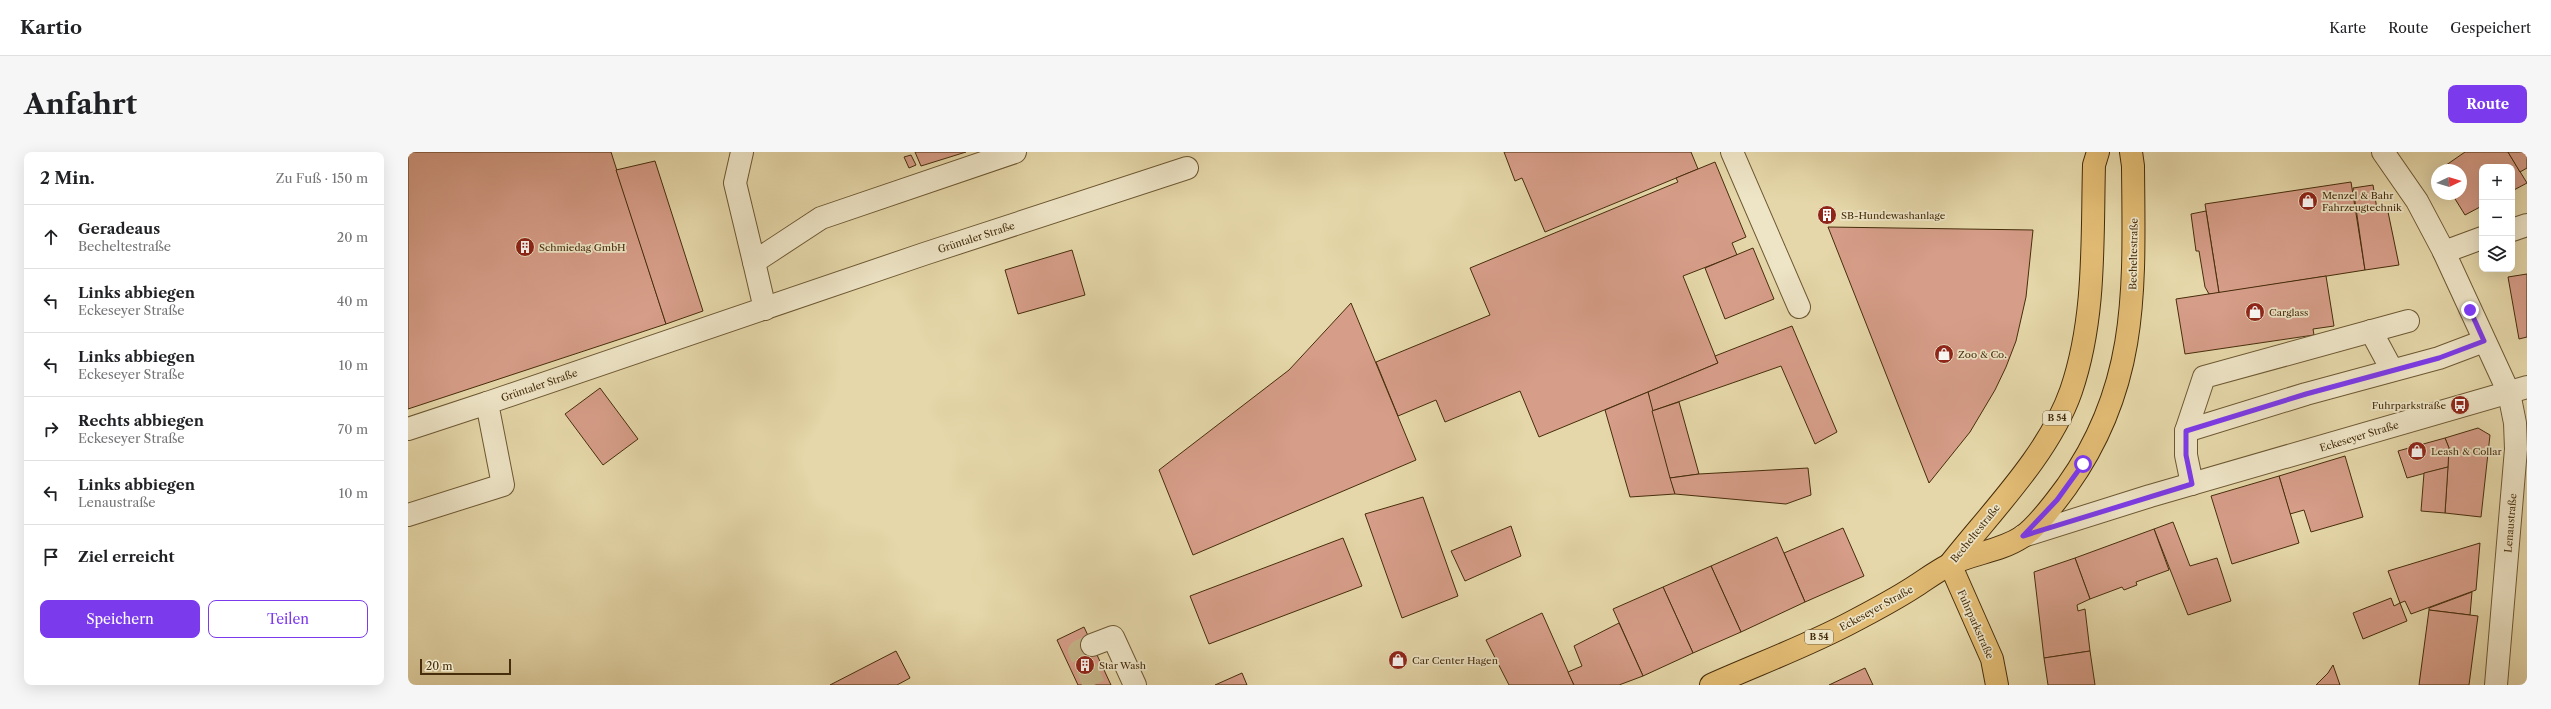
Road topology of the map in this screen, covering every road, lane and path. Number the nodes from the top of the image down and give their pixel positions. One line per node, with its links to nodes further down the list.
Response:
1 (742, 152): 12 (street)
2 (1015, 152): 12 (street)
3 (1732, 152): 13 (street)
4 (2098, 152): 26 (main road, Becheltestraße / B 54)
5 (2131, 152): 25 (main road, Becheltestraße / B 54)
6 (2385, 152): 11 (street, Lenaustraße)
7 (1187, 168): 14 (street, Grüntaler Straße)
8 (2527, 226): 9 (street)
9 (2515, 229)
10 (2479, 239): 11 (street)
11 (2444, 252): 17 (street, Lenaustraße)
12 (754, 262): 14 (street)
13 (1799, 307)
14 (765, 309): 20 (street, Grüntaler Straße)
15 (2408, 321): 16 (street)
16 (2371, 331): 18 (street); 22 (street)
17 (2484, 341): 18 (street); 19 (street, Lenaustraße)
18 (2392, 370): 22 (street)
19 (2518, 390): 23 (street, Eckeseyer Straße); 31 (street, Lenaustraße)
20 (487, 403): 21 (street); 24 (street, Grüntaler Straße)
21 (408, 428)
22 (2186, 431): 23 (street)
23 (2192, 484): 25 (street, Eckeseyer Straße)
24 (408, 515)
25 (2023, 536): 26 (main road, Becheltestraße / B 54)
26 (1950, 564): 29 (main road, Eckeseyer Straße / B 54); 30 (main road, Fuhrparkstraße)
27 (1092, 645): 28 (street)
28 (1135, 685)
29 (1711, 685)
30 (1997, 685)
31 (2496, 685)

